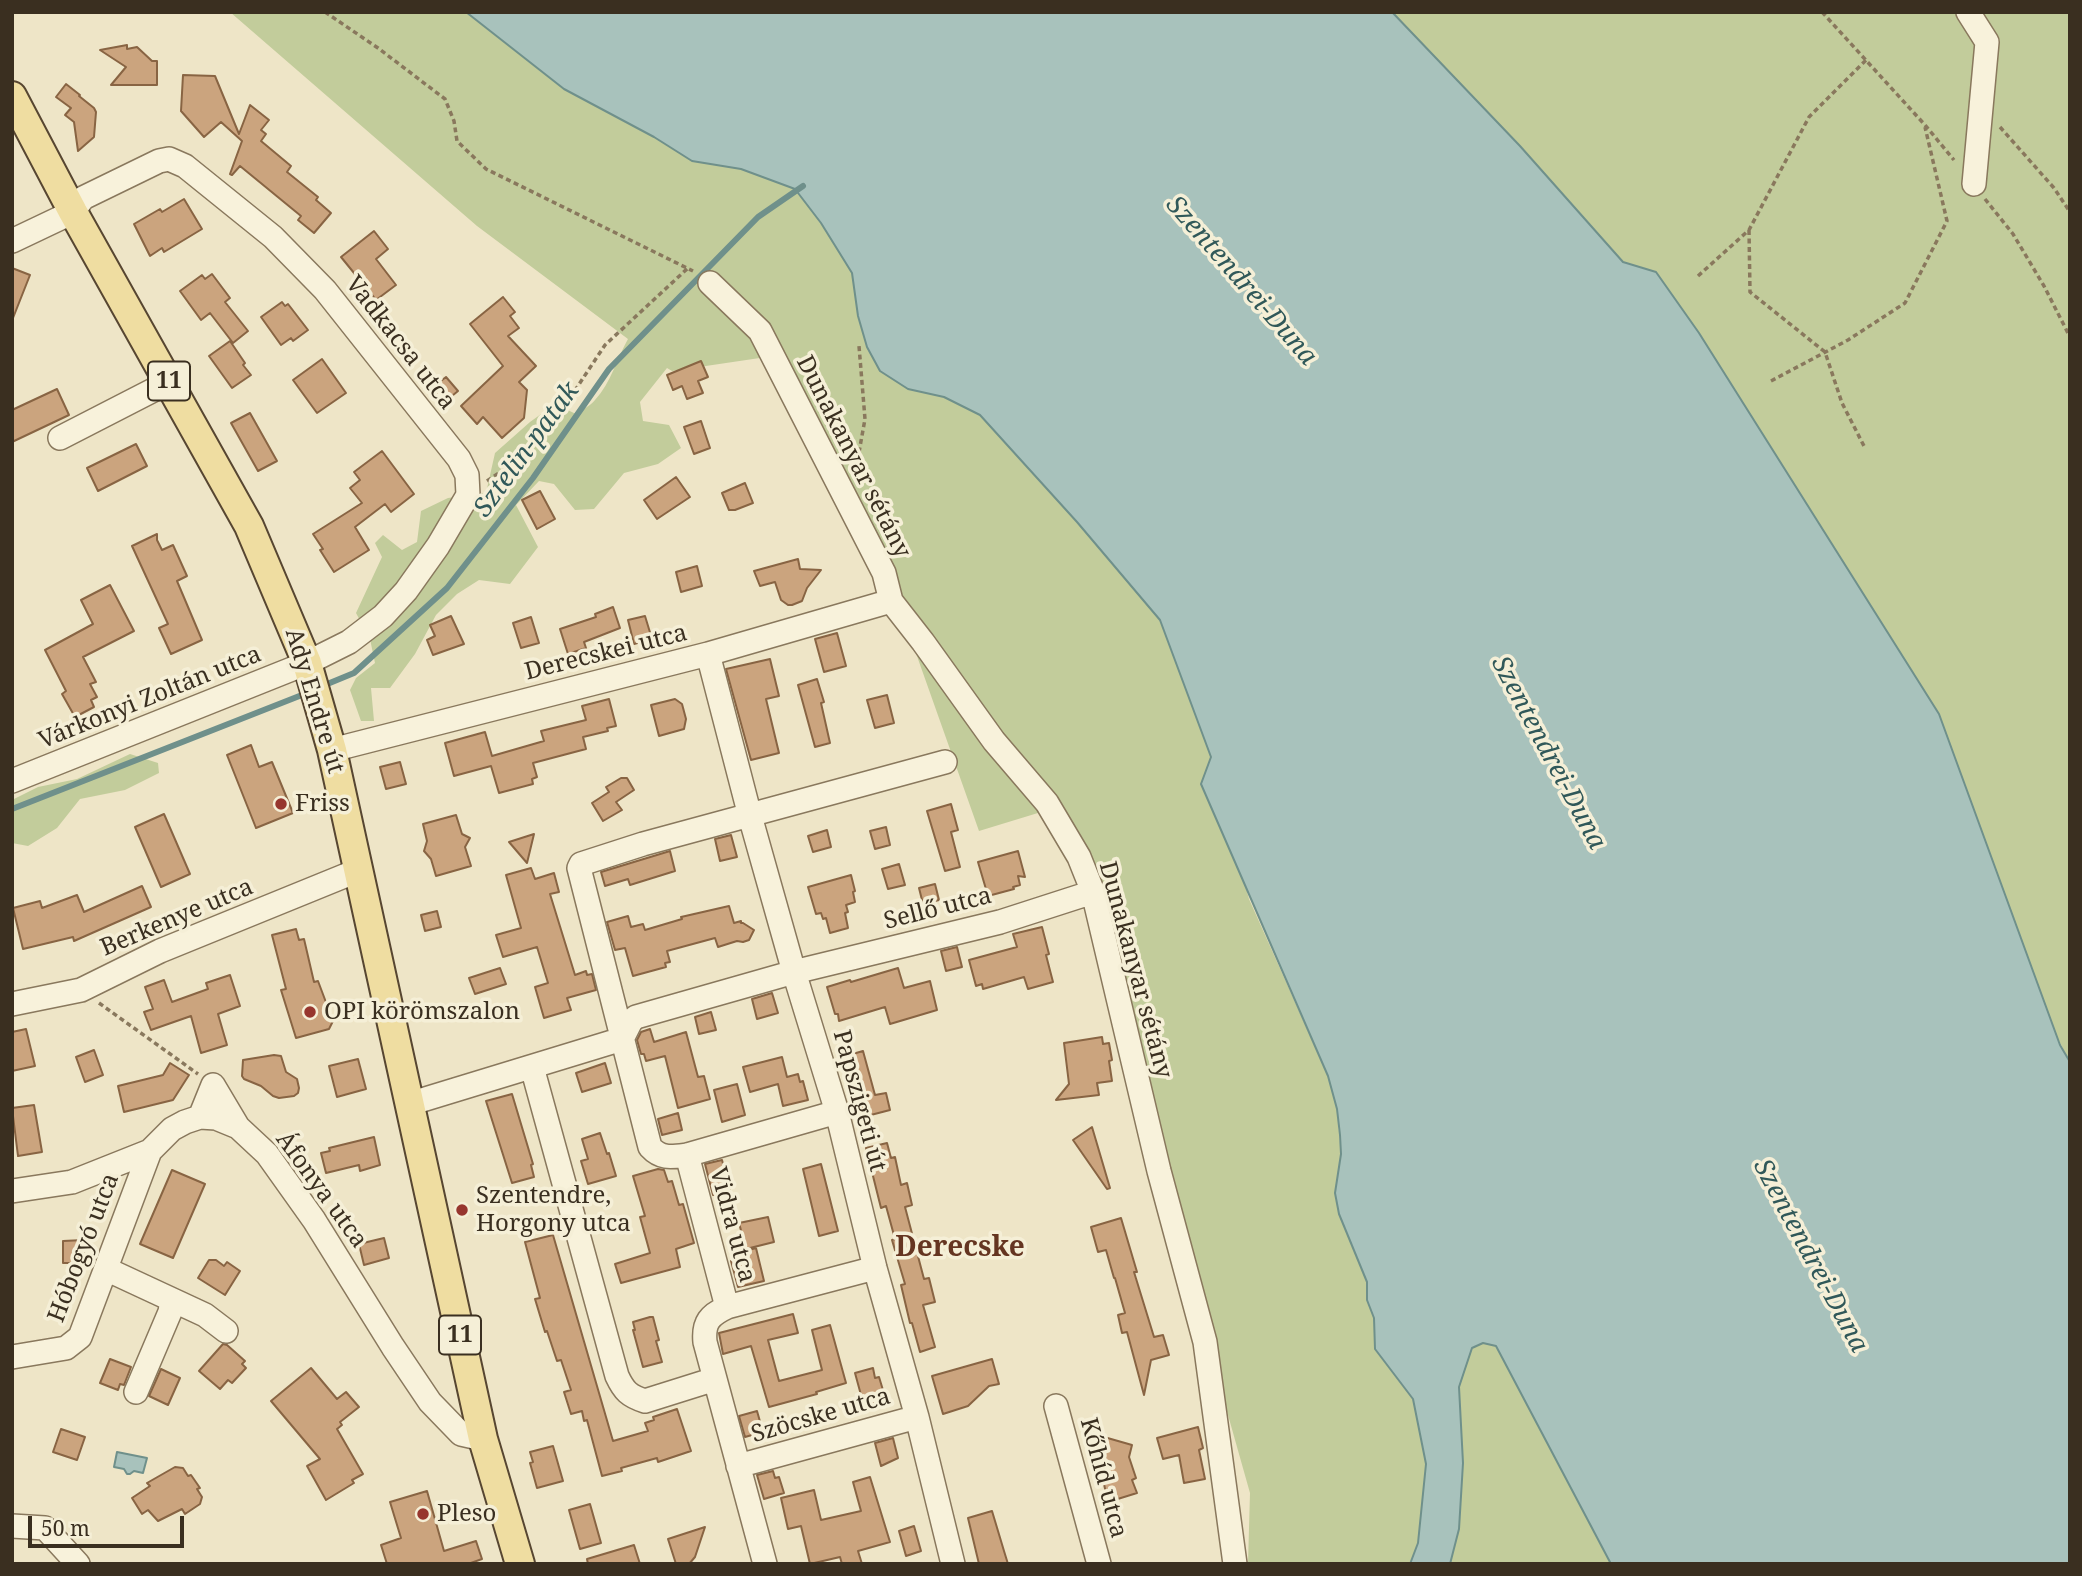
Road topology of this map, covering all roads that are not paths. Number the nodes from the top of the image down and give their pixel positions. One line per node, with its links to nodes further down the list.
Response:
1 (1968, 12): 3 (street)
2 (12, 96): 4 (main road, Ady Endre út / 11)
3 (1974, 184)
4 (73, 212): 5 (street, Vadkacsa utca); 7 (main road, Ady Endre út / 11); 11 (street, Vadkacsa utca)
5 (12, 241)
6 (710, 283): 9 (street, Dunakanyar sétány)
7 (169, 382): 8 (street); 11 (main road, Ady Endre út / 11)
8 (60, 438)
9 (891, 601): 10 (street, Derecskei utca); 17 (street, Dunakanyar sétány)
10 (708, 654): 12 (street, Derecskei utca); 15 (street, Papszigeti út)
11 (309, 668): 12 (main road, Ady Endre út / 11); 14 (street, Várkonyi Zoltán utca)
12 (332, 750): 16 (main road, Ady Endre út / 11)
13 (945, 762): 15 (street)
14 (12, 781)
15 (750, 816): 18 (street, Papszigeti út); 20 (street)
16 (359, 870): 19 (street, Berkenye utca); 22 (main road, Ady Endre út / 11)
17 (1093, 892): 18 (street, Sellő utca); 47 (street, Dunakanyar sétány)
18 (794, 972): 20 (street, Sellő utca); 23 (street, Papszigeti út)
19 (12, 1004)
20 (622, 1039): 21 (street); 27 (street)
21 (532, 1066): 22 (street); 35 (street)
22 (409, 1104): 39 (main road, Ady Endre út / 11)
23 (837, 1112): 27 (street); 29 (street, Papszigeti út)
24 (200, 1118): 25 (street, Áfonya utca); 25 (street); 26 (street)
25 (238, 1127): 39 (street, Áfonya utca)
26 (150, 1151): 28 (street); 30 (street, Hóbogyó utca)
27 (687, 1156): 32 (street, Vidra utca)
28 (12, 1191)
29 (875, 1268): 32 (street); 38 (street, Papszigeti út)
30 (106, 1269): 31 (street); 34 (street, Hóbogyó utca)
31 (172, 1300): 33 (street); 36 (street)
32 (727, 1307): 35 (street, Vidra utca)
33 (226, 1331)
34 (12, 1357)
35 (715, 1379): 40 (street, Szöcske utca)
36 (136, 1392)
37 (1056, 1406): 46 (street, Kőhíd utca)
38 (917, 1417): 40 (street, Szöcske utca); 45 (street, Papszigeti út)
39 (483, 1439): 43 (main road, Ady Endre út / 11)
40 (738, 1466): 44 (street, Szöcske utca)
41 (12, 1526): 42 (street)
42 (78, 1564)
43 (520, 1564)
44 (765, 1564)
45 (953, 1564)
46 (1099, 1564)
47 (1235, 1564)

